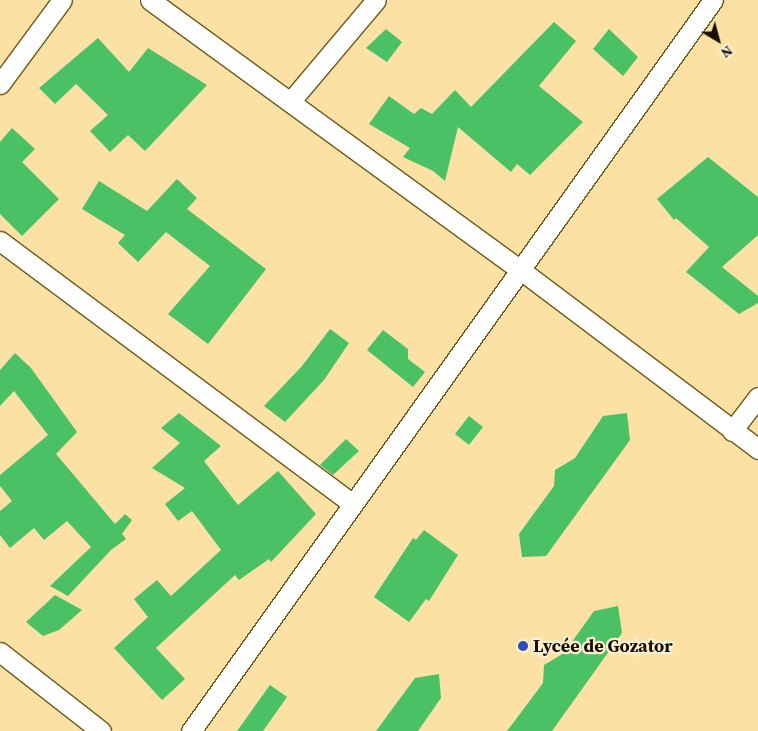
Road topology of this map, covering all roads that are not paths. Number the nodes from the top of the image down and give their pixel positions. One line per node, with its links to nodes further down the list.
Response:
1 (62, 0): 5 (street)
2 (150, 0): 6 (street)
3 (376, 0): 6 (street)
4 (714, 0): 8 (street)
5 (0, 84)
6 (290, 102): 8 (street)
7 (0, 241): 12 (street)
8 (522, 271): 10 (street); 12 (street)
9 (758, 397): 10 (street)
10 (732, 431): 11 (street)
11 (758, 449)
12 (353, 504): 15 (street)
13 (0, 652): 14 (street)
14 (101, 731)
15 (191, 731)

